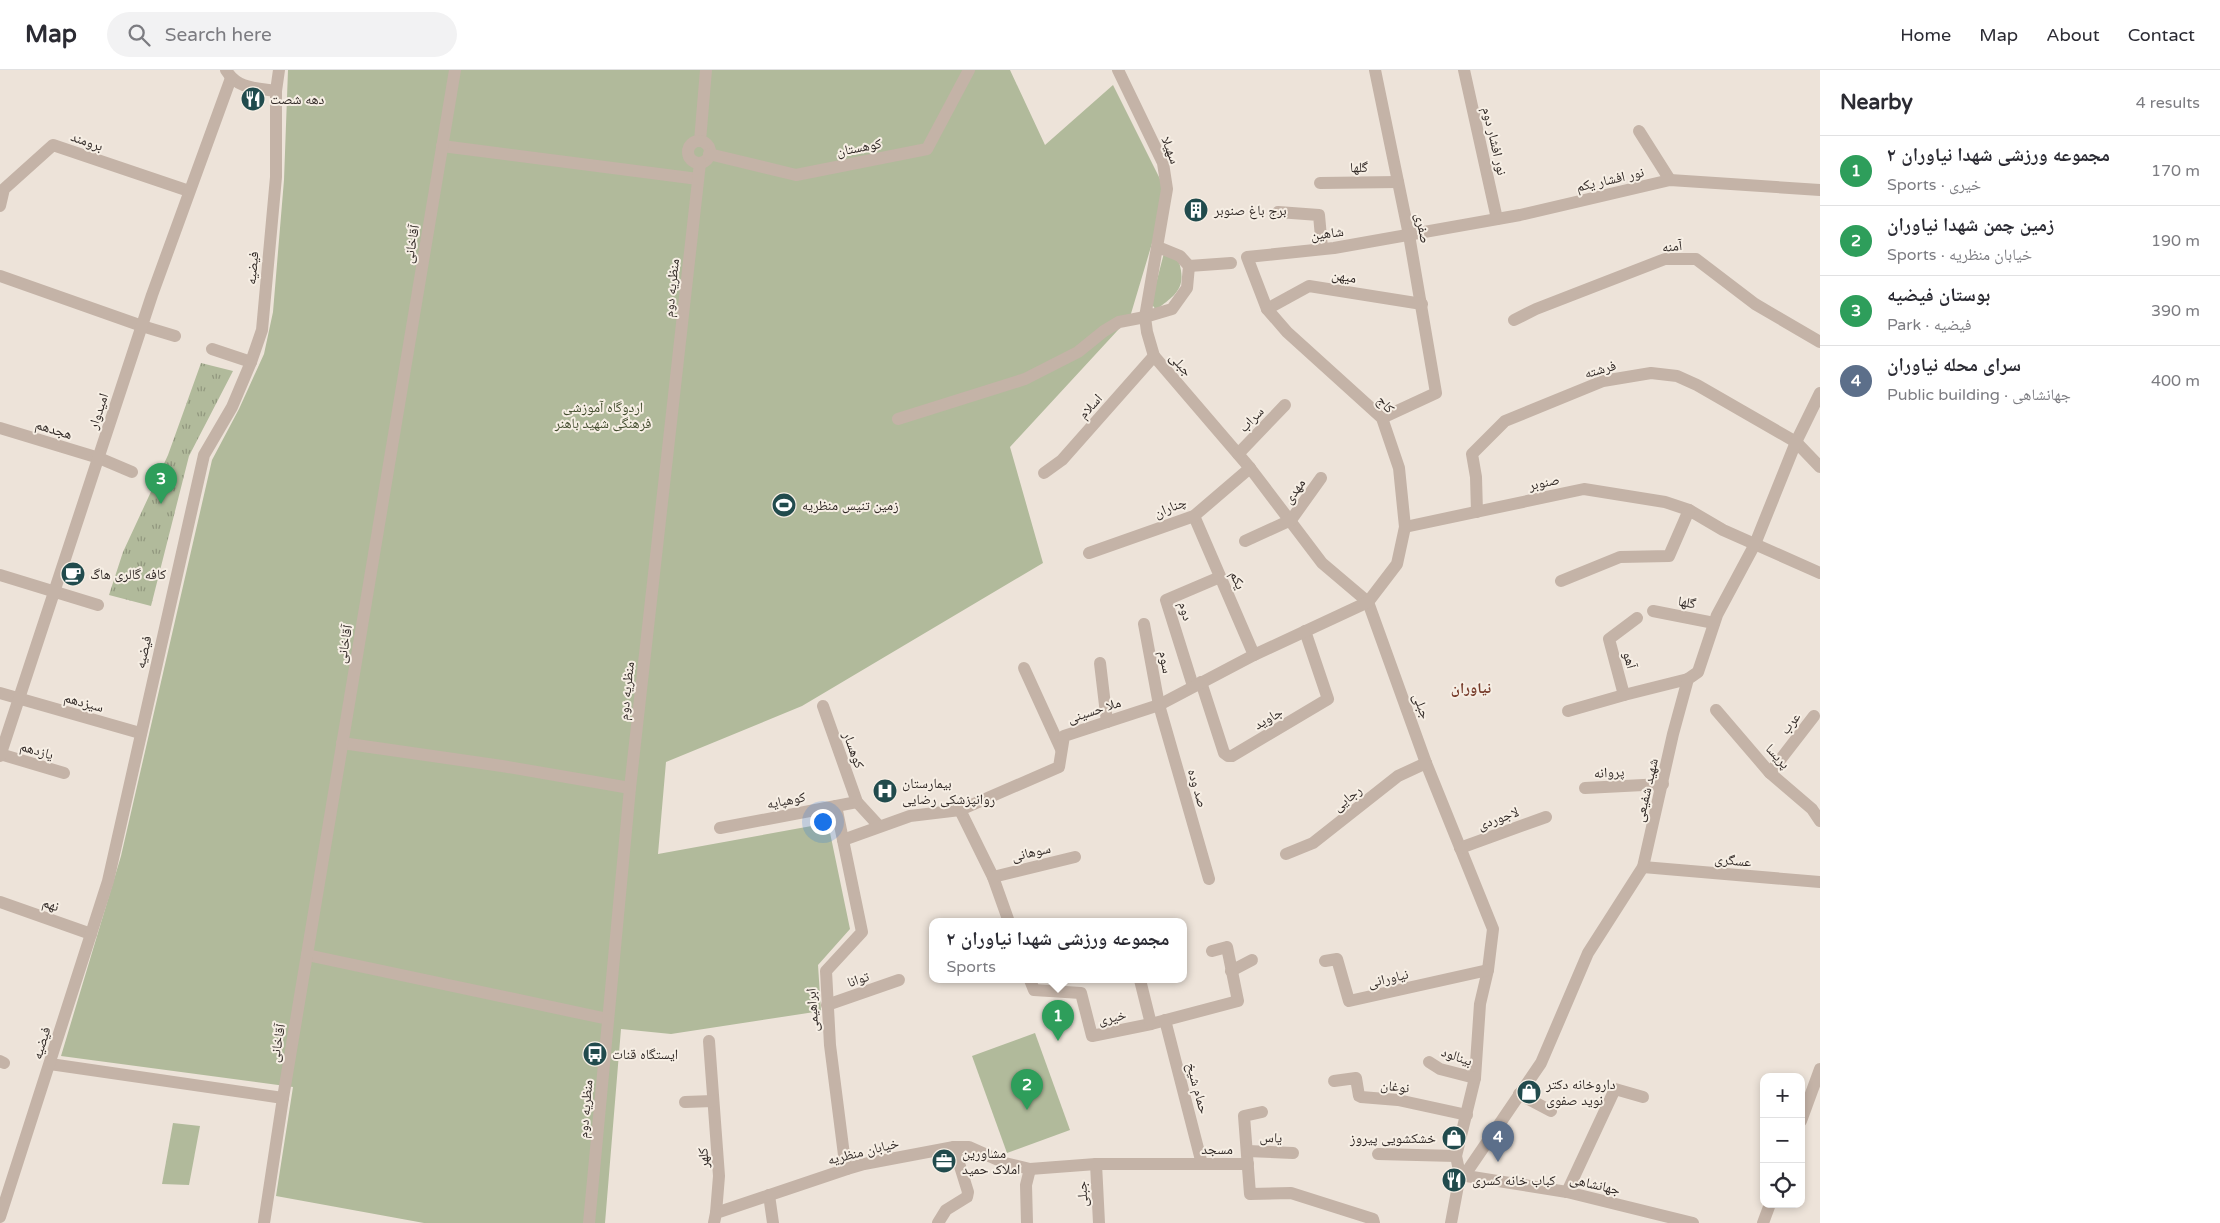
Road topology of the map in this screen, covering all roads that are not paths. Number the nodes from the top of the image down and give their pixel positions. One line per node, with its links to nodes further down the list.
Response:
1 (272, 70): 10 (street)
2 (279, 70): 10 (street)
3 (455, 70): 13 (street, آقاخانی)
4 (706, 70): 12 (street)
5 (969, 70): 14 (street, کوهستان)
6 (1118, 70): 26 (street, سهیلا)
7 (1375, 70): 18 (street, صفری)
8 (1464, 70): 24 (street, نور افشار دوم)
9 (229, 74): 10 (street); 21 (street, امیدوار)
10 (272, 90): 41 (street, فیضیه)
11 (1639, 131): 16 (street)
12 (700, 141): 14 (street); 14 (street)
13 (442, 146): 15 (street); 90 (street, آقاخانی)
14 (704, 158): 15 (street, منظریه دوم)
15 (698, 179): 97 (street, منظریه دوم)
16 (1670, 180): 20 (street, نور افشار یکم); 24 (street, نور افشار یکم)
17 (1320, 182): 18 (street, گلها)
18 (1398, 182): 25 (street, صفری)
19 (2, 190): 21 (street, برومند); 22 (street, برومند)
20 (1820, 190)
21 (189, 192): 36 (street, امیدوار)
22 (0, 206)
23 (1278, 212): 27 (street)
24 (1497, 219): 25 (street, نور افشار یکم)
25 (1409, 235): 27 (street, شاهین); 32 (street, صفری)
26 (1158, 247): 30 (street); 34 (street, سهیلا)
27 (1322, 248): 28 (street, شاهین)
28 (1247, 257): 33 (street, کاج)
29 (1232, 263): 30 (street)
30 (1189, 266): 34 (street)
31 (0, 276): 36 (street)
32 (1422, 304): 33 (street, میهن); 44 (street, صفری)
33 (1267, 309): 44 (street, کاج)
34 (1146, 317): 40 (street, جبلی); 45 (street)
35 (1514, 320): 38 (street, آمنه)
36 (142, 326): 37 (street); 49 (street, امیدوار)
37 (175, 336)
38 (1820, 342)
39 (212, 349): 41 (street)
40 (1154, 356): 48 (street, جبلی); 53 (street, اسلام)
41 (251, 362): 89 (street, فیضیه)
42 (1818, 402): 47 (street, شهید شفیعی)
43 (1285, 405): 48 (street, سراب)
44 (1382, 418): 59 (street, کاج)
45 (898, 419)
46 (0, 428): 49 (street, هجدهم)
47 (1796, 442): 50 (street, فرشته); 56 (street, فرشته); 61 (street, شهید شفیعی)
48 (1238, 454): 51 (street, جبلی)
49 (99, 458): 52 (street, هجدهم); 67 (street, امیدوار)
50 (1820, 467)
51 (1250, 468): 57 (street, چناران); 58 (street, جبلی)
52 (132, 472)
53 (1044, 474)
54 (1321, 478): 58 (street, مهدی)
55 (1689, 510): 56 (street, صنوبر); 61 (street, صنوبر); 66 (street)
56 (1477, 512): 59 (street, صنوبر)
57 (1194, 516): 62 (street, چناران); 65 (street, یکم)
58 (1292, 520): 60 (street); 68 (street, جبلی)
59 (1405, 527): 68 (street, کاج)
60 (1245, 541)
61 (1755, 544): 63 (street, صنوبر); 72 (street, شهید شفیعی)
62 (1089, 553)
63 (1820, 573)
64 (0, 575): 67 (street)
65 (1220, 577): 75 (street, یکم); 79 (street, دوم)
66 (1562, 581)
67 (53, 592): 69 (street); 82 (street, امیدوار)
68 (1368, 602): 74 (street, ملا حسینی); 93 (street, جبلی)
69 (98, 605)
70 (1653, 610): 72 (street, گلها)
71 (1637, 618): 81 (street, آهو)
72 (1714, 623): 78 (street, شهید شفیعی)
73 (1144, 624): 83 (street, سوم)
74 (1305, 631): 75 (street, ملا حسینی); 79 (street, جاوید)
75 (1254, 656): 79 (street, ملا حسینی)
76 (1100, 663): 88 (street)
77 (1024, 668): 91 (street)
78 (1688, 679): 81 (street); 96 (street, شهید شفیعی)
79 (1197, 684): 83 (street, ملا حسینی)
80 (0, 693): 82 (street, سیزدهم)
81 (1624, 694): 86 (street)
82 (19, 700): 89 (street, سیزدهم); 92 (street, امیدوار)
83 (1159, 705): 88 (street, ملا حسینی); 112 (street, صد وده)
84 (823, 706): 99 (street, کوهسار)
85 (1716, 710): 94 (street, پریسا)
86 (1568, 711)
87 (1814, 716): 94 (street, عرب)
88 (1107, 722): 91 (street, ملا حسینی)
89 (140, 733): 116 (street, فیضیه)
90 (342, 743): 97 (street); 118 (street, آقاخانی)
91 (1061, 750): 101 (street, ملا حسینی)
92 (0, 755): 95 (street, یازدهم)
93 (1426, 763): 107 (street, جبلی); 108 (street, رجایی)
94 (1770, 772): 103 (street, پریسا)
95 (64, 773)
96 (1663, 784): 98 (street, پروانه); 110 (street, شهید شفیعی)
97 (630, 788): 127 (street, منظریه دوم)
98 (1585, 788)
99 (857, 802): 100 (street, کوهپایه); 104 (street, کوهسار)
100 (836, 806): 105 (street, کوهپایه); 106 (street, ابراهیمی)
101 (960, 810): 104 (street, ملا حسینی); 111 (street)
102 (1546, 817): 107 (street, لاجوردی)
103 (1820, 820)
104 (879, 826): 106 (street, ملا حسینی)
105 (720, 828)
106 (843, 840): 126 (street, ابراهیمی)
107 (1460, 848): 122 (street, جبلی)
108 (1286, 854)
109 (1075, 857): 111 (street, سوهانی)
110 (1644, 867): 113 (street, عسگری); 136 (street, شهید شفیعی)
111 (993, 876): 115 (street)
112 (1210, 879)
113 (1820, 882)
114 (0, 902): 116 (street, نهم)
115 (1008, 918)
116 (91, 934): 132 (street, فیضیه)
117 (1212, 951): 121 (street)
118 (307, 955): 127 (street); 138 (street, آقاخانی)
119 (1252, 960): 121 (street)
120 (1325, 961): 122 (street, نیاورانی)
121 (1232, 970): 128 (street, خیری)
122 (1488, 970): 134 (street, جبلی)
123 (900, 980): 126 (street, توانا)
124 (1031, 983): 129 (street, خیری)
125 (1141, 983): 129 (street)
126 (827, 1006): 153 (street, ابراهیمی)
127 (608, 1019): 163 (street, منظریه دوم)
128 (1165, 1020): 129 (street, خیری); 151 (street, حمام شیخ)
129 (1151, 1024)
130 (709, 1041): 139 (street, کلهر)
131 (1429, 1062): 134 (street, بینالود)
132 (50, 1064): 138 (street); 159 (street, فیضیه)
133 (1820, 1069): 144 (street)
134 (1475, 1078): 143 (street, جبلی)
135 (1334, 1081): 143 (street, نوغان)
136 (1519, 1094): 141 (street); 155 (street, شهید شفیعی)
137 (1643, 1097): 156 (street)
138 (282, 1098): 162 (street, آقاخانی)
139 (714, 1101): 140 (street); 160 (street, کلهر)
140 (685, 1102)
141 (1551, 1111)
142 (1262, 1112): 146 (street, یاس)
143 (1467, 1115): 149 (street, جبلی)
144 (1802, 1118)
145 (954, 1147): 153 (street, خیابان منظریه); 154 (street, خیابان منظریه); 165 (street)
146 (1247, 1151): 147 (street, یاس); 152 (street, یاس)
147 (1293, 1153)
148 (1378, 1154): 149 (street)
149 (1456, 1156): 155 (street, جبلی)
150 (1096, 1164): 151 (street, مسجد); 154 (street, مسجد); 167 (street, جبلی)
151 (1202, 1164): 152 (street, مسجد)
152 (1248, 1164): 161 (street, مسجد)
153 (847, 1169): 157 (street, خیابان منظریه)
154 (1030, 1169): 166 (street)
155 (1462, 1175): 156 (street, جهانشاهی); 168 (street)
156 (1567, 1192): 169 (street, جهانشاهی)
157 (768, 1195): 160 (street, خیابان منظریه); 164 (street)
158 (1769, 1208): 170 (street)
159 (0, 1217)
160 (715, 1218)
161 (1373, 1221)
162 (264, 1223)
163 (589, 1223)
164 (773, 1223)
165 (938, 1223)
166 (1027, 1223)
167 (1098, 1223)
168 (1451, 1223)
169 (1693, 1223)
170 (1763, 1223)

